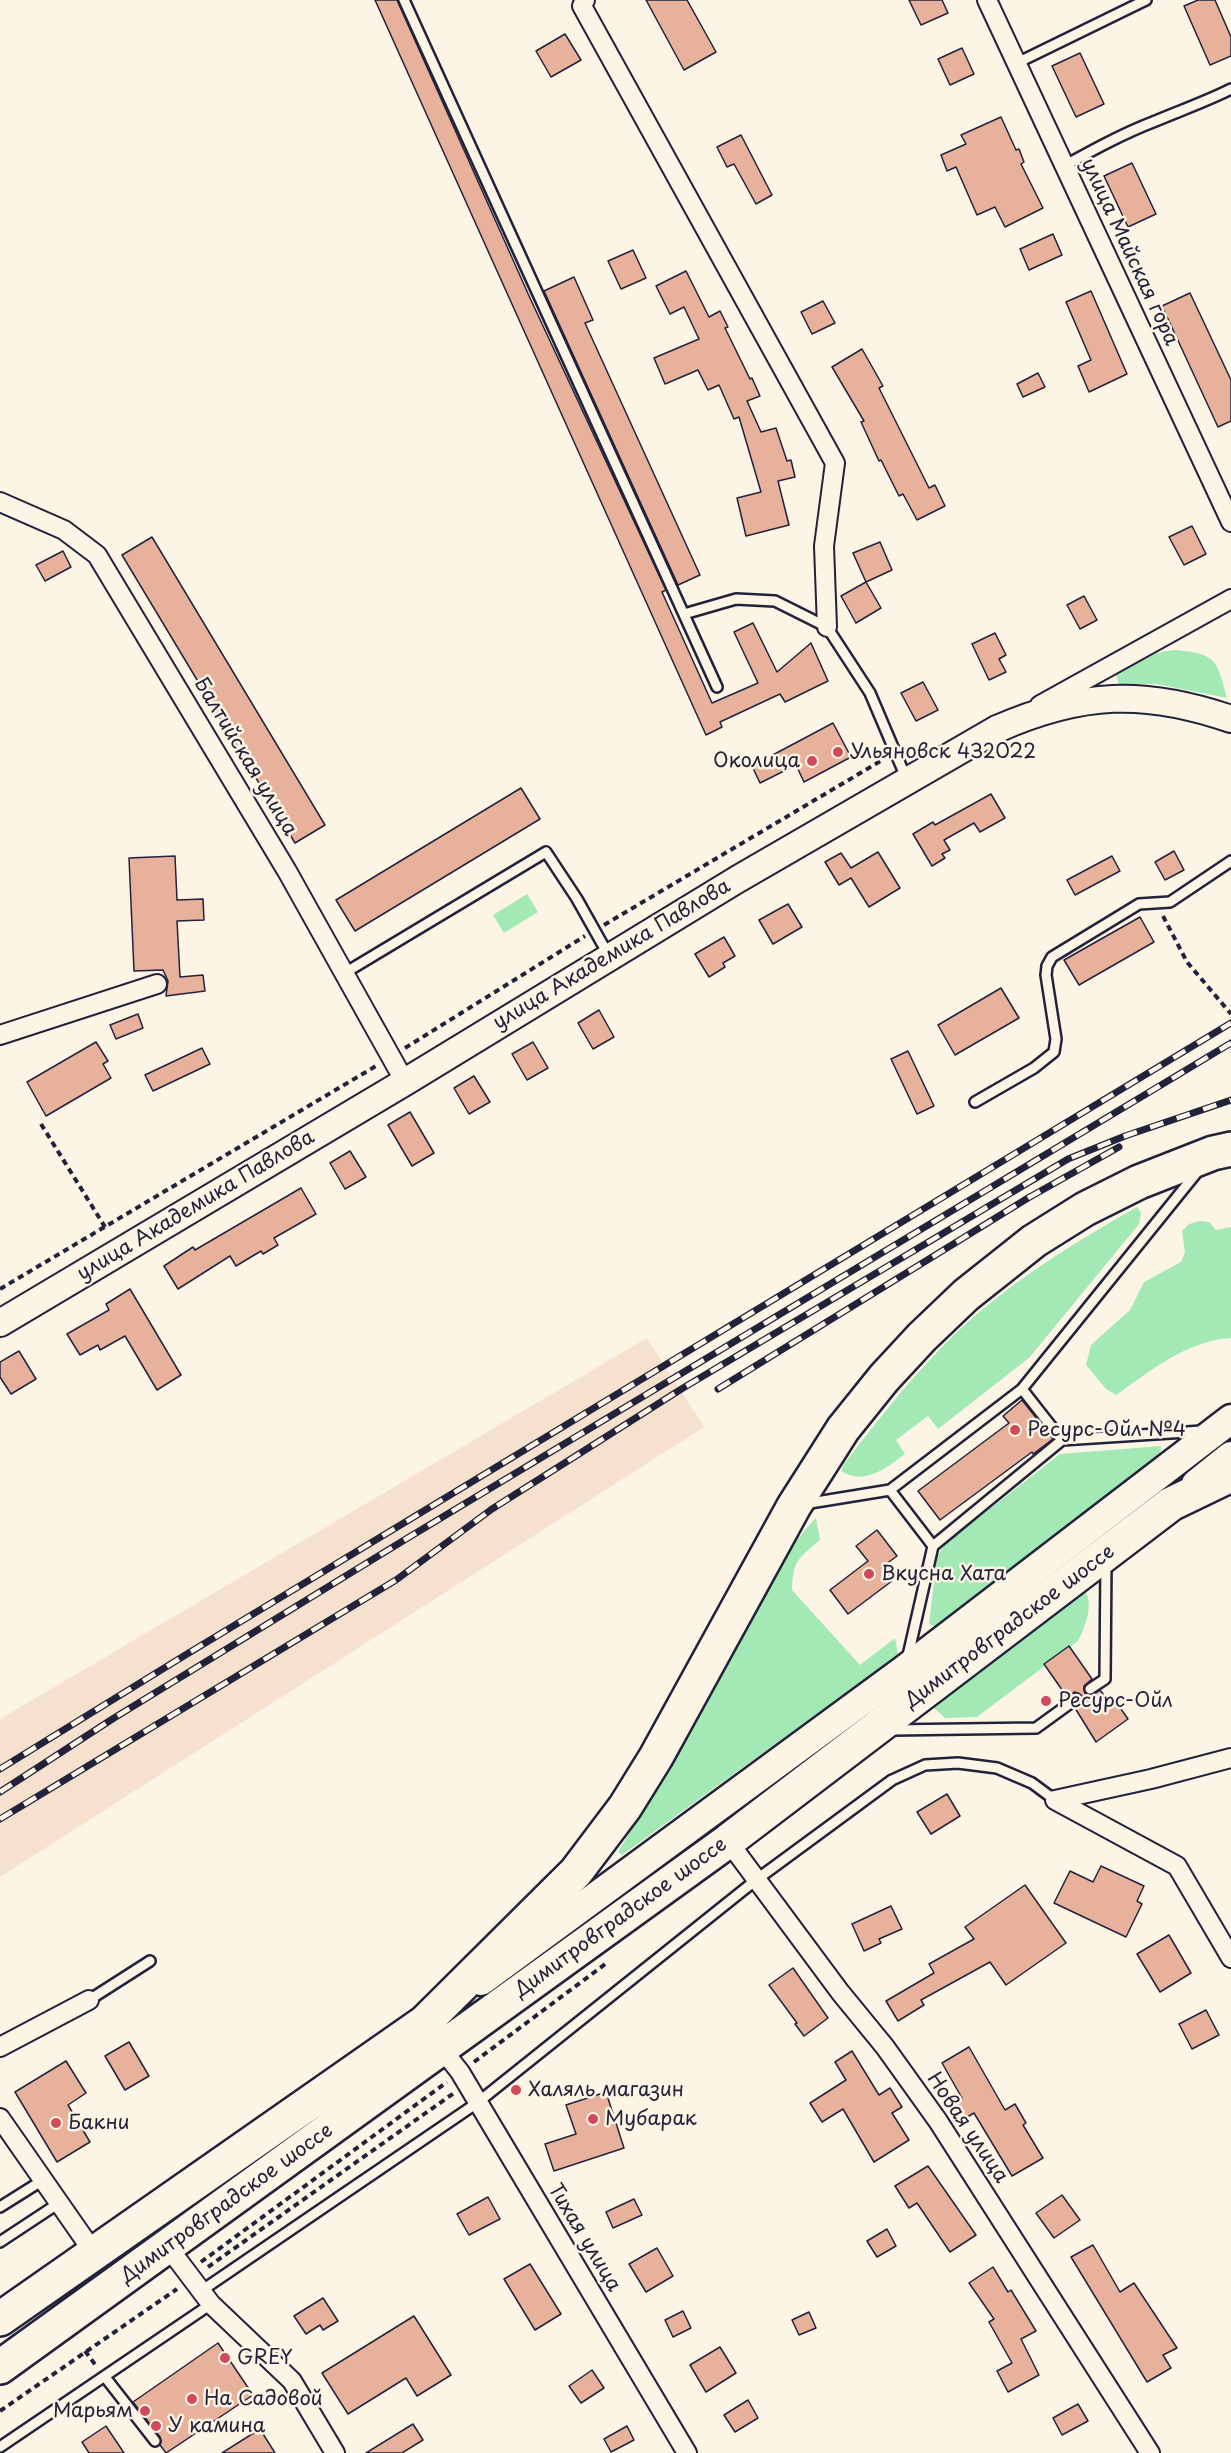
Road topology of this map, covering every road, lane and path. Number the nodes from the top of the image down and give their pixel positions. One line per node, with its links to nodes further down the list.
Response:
1 (404, 0): 11 (lane)
2 (585, 0): 12 (street)
3 (987, 0): 5 (street, улица Майская гора)
4 (1146, 0): 5 (lane)
5 (1017, 63): 7 (street, улица Майская гора)
6 (1231, 89): 7 (lane)
7 (1064, 166): 9 (street, улица Майская гора)
8 (0, 502): 22 (street, Балтийская улица)
9 (1231, 522)
10 (1231, 599): 15 (street, улица Академика Павлова)
11 (684, 614): 12 (lane); 13 (lane)
12 (827, 627): 16 (lane)
13 (717, 687)
14 (1231, 719): 15 (street)
15 (997, 729): 17 (street, улица Академика Павлова)
16 (895, 753): 17 (lane); 20 (path)
17 (907, 780): 21 (street, улица Академика Павлова)
18 (1231, 861): 28 (lane)
19 (1163, 915): 24 (path)
20 (595, 930): 21 (lane); 22 (lane); 26 (path)
21 (610, 956): 27 (street, улица Академика Павлова)
22 (343, 974): 26 (street, Балтийская улица)
23 (157, 984): 25 (street)
24 (1231, 1014)
25 (0, 1035)
26 (391, 1057): 27 (street, Балтийская улица); 31 (path)
27 (405, 1082): 33 (street, улица Академика Павлова)
28 (975, 1102)
29 (41, 1124): 31 (path)
30 (1222, 1151): 34 (lane); 41 (highway)
31 (105, 1227): 32 (path)
32 (0, 1290)
33 (0, 1323)
34 (1022, 1389): 36 (lane); 39 (lane)
35 (1224, 1425): 36 (lane); 44 (main road, Димитровградское шоссе)
36 (1062, 1440): 42 (lane)
37 (1231, 1456): 40 (main road, Димитровградское шоссе)
38 (1231, 1475): 40 (highway)
39 (890, 1490): 41 (lane); 42 (lane)
40 (1171, 1504): 43 (highway, Димитровградское шоссе)
41 (794, 1506): 55 (highway)
42 (933, 1546): 44 (lane)
43 (1105, 1555): 45 (lane); 47 (highway, Димитровградское шоссе)
44 (904, 1670): 55 (main road, Димитровградское шоссе)
45 (1090, 1689)
46 (1076, 1699): 47 (lane)
47 (872, 1732): 50 (highway, Димитровградское шоссе)
48 (1231, 1758): 49 (street)
49 (1055, 1800): 51 (lane); 52 (street)
50 (728, 1841): 51 (street, Новая улица); 55 (highway, Димитровградское шоссе)
51 (756, 1880): 58 (lane); 75 (street, Новая улица)
52 (1231, 1959)
53 (150, 1961): 54 (lane)
54 (89, 2000): 56 (street)
55 (433, 2035): 57 (street, Тихая улица); 64 (highway, Димитровградское шоссе); 65 (highway, Димитровградское шоссе)
56 (0, 2047)
57 (466, 2085): 58 (street, Тихая улица); 66 (path)
58 (477, 2103): 66 (lane); 74 (street, Тихая улица)
59 (0, 2118): 60 (street)
60 (43, 2180): 61 (street); 62 (lane)
61 (59, 2204): 63 (lane); 65 (street)
62 (0, 2207)
63 (0, 2242)
64 (168, 2247): 66 (street); 68 (highway, Димитровградское шоссе)
65 (94, 2253): 67 (highway, Димитровградское шоссе)
66 (202, 2291): 69 (lane); 70 (path); 73 (street)
67 (0, 2319)
68 (0, 2367)
69 (105, 2377): 71 (lane); 72 (lane)
70 (0, 2411)
71 (155, 2441)
72 (0, 2447)
73 (335, 2453)
74 (687, 2453)
75 (1150, 2453)

